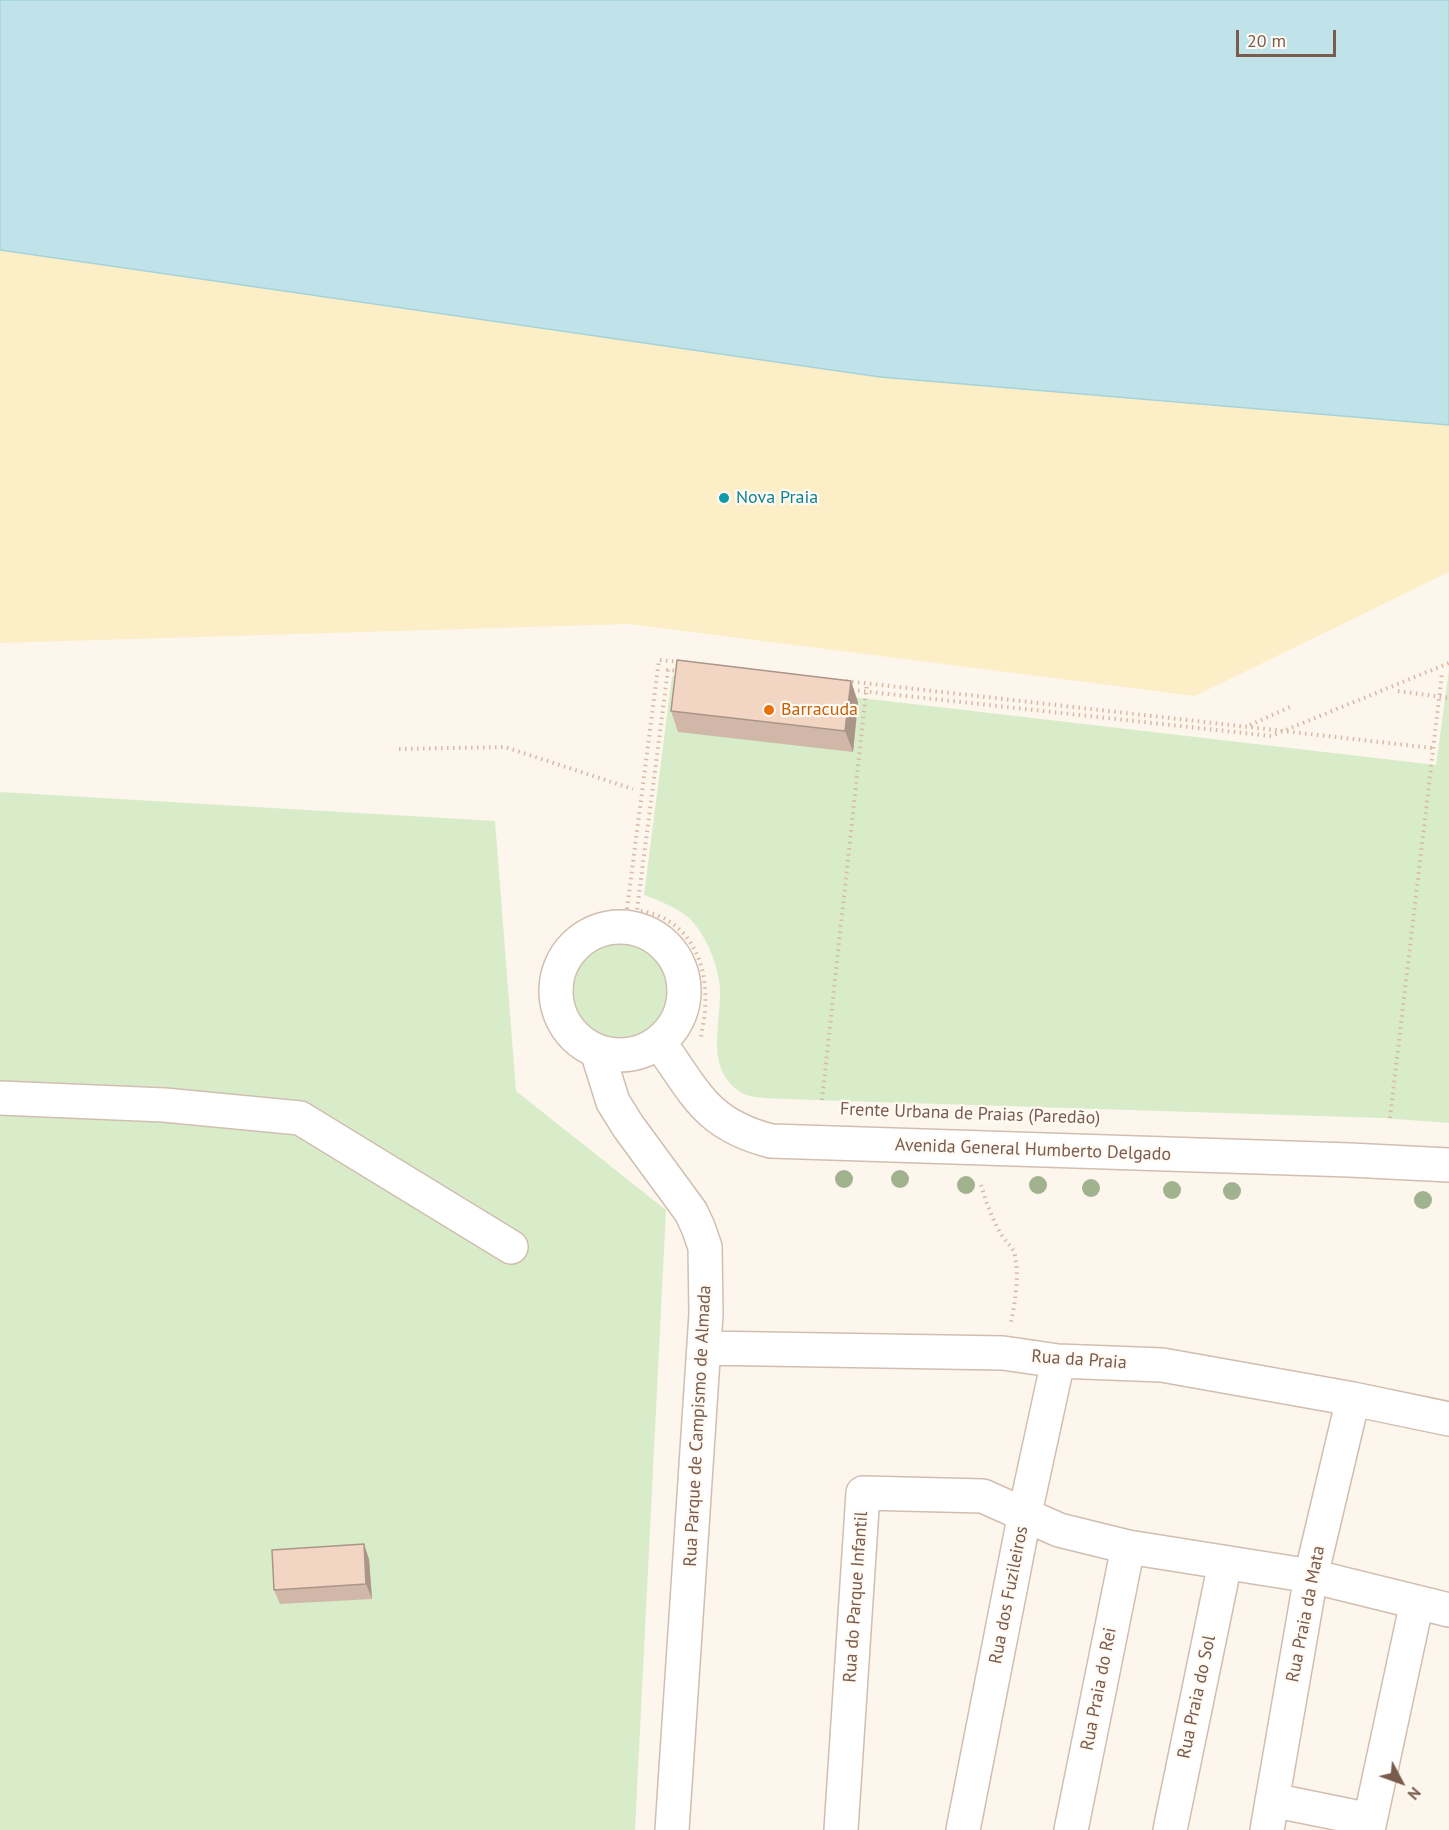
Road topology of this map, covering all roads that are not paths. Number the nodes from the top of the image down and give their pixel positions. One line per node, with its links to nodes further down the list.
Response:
1 (659, 1042): 2 (street); 2 (street); 4 (street, Avenida General Humberto Delgado)
2 (597, 1051): 6 (street, Rua Parque de Campismo de Almada)
3 (0, 1098): 5 (street)
4 (1449, 1165)
5 (510, 1247)
6 (704, 1347): 7 (street, Rua da Praia); 18 (street, Rua Parque de Campismo de Almada)
7 (1058, 1361): 8 (street, Rua da Praia); 10 (street, Rua dos Fuzileiros)
8 (1353, 1399): 9 (street, Rua da Praia); 13 (street, Rua Praia da Mata)
9 (1449, 1419)
10 (1025, 1514): 11 (street); 19 (street, Rua do Parque Infantil); 20 (street, Rua dos Fuzileiros)
11 (1128, 1547): 12 (street); 21 (street, Rua Praia do Rei)
12 (1225, 1563): 13 (street); 22 (street, Rua Praia do Sol)
13 (1311, 1576): 14 (street); 16 (street, Rua Praia da Mata)
14 (1417, 1602): 15 (street); 17 (street)
15 (1449, 1610)
16 (1269, 1815): 17 (street)
17 (1369, 1825)
18 (672, 1830)
19 (841, 1830)
20 (963, 1830)
21 (1071, 1830)
22 (1170, 1830)

